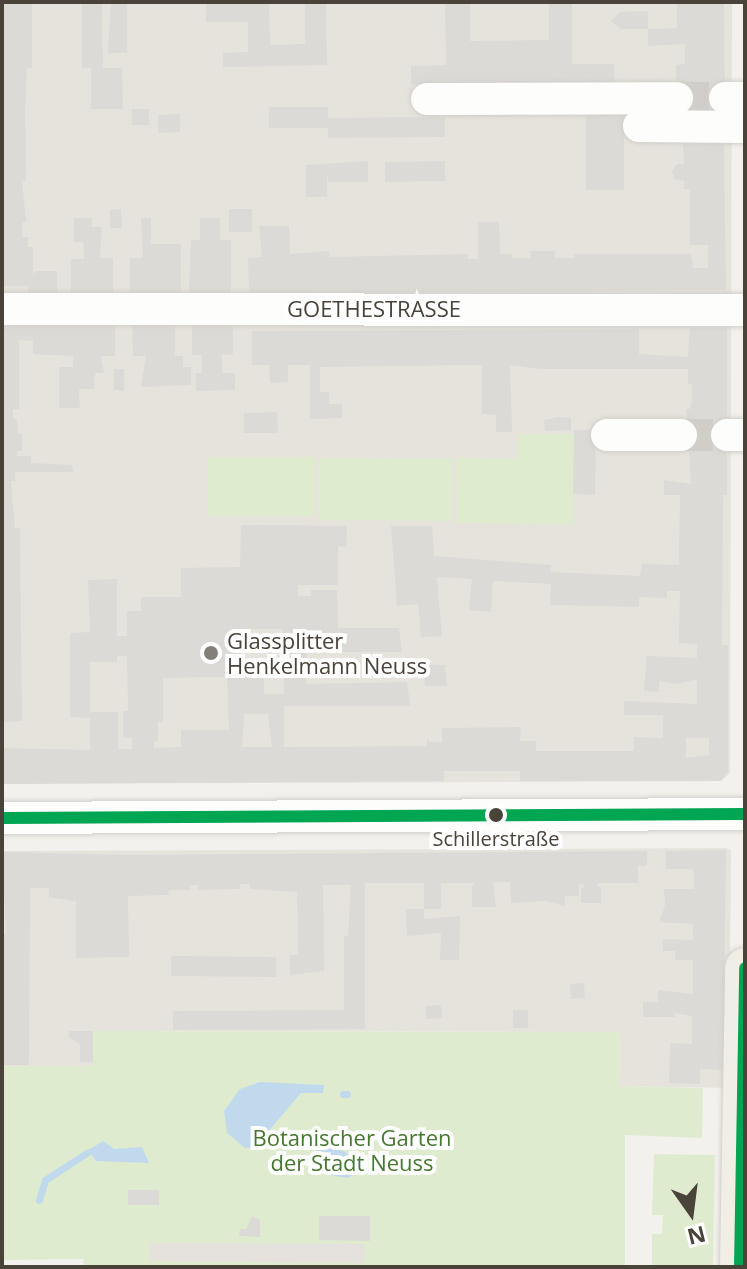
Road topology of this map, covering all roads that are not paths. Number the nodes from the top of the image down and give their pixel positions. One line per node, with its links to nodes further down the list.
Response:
1 (677, 98): 2 (street)
2 (427, 99)
3 (639, 126): 4 (street)
4 (745, 127)
5 (2, 309): 6 (street, GOETHESTRASSE)
6 (745, 310)
7 (607, 435): 8 (street)
8 (681, 435)
9 (745, 814): 10 (street)
10 (2, 818)
11 (745, 968): 12 (main road)
12 (740, 1267)

